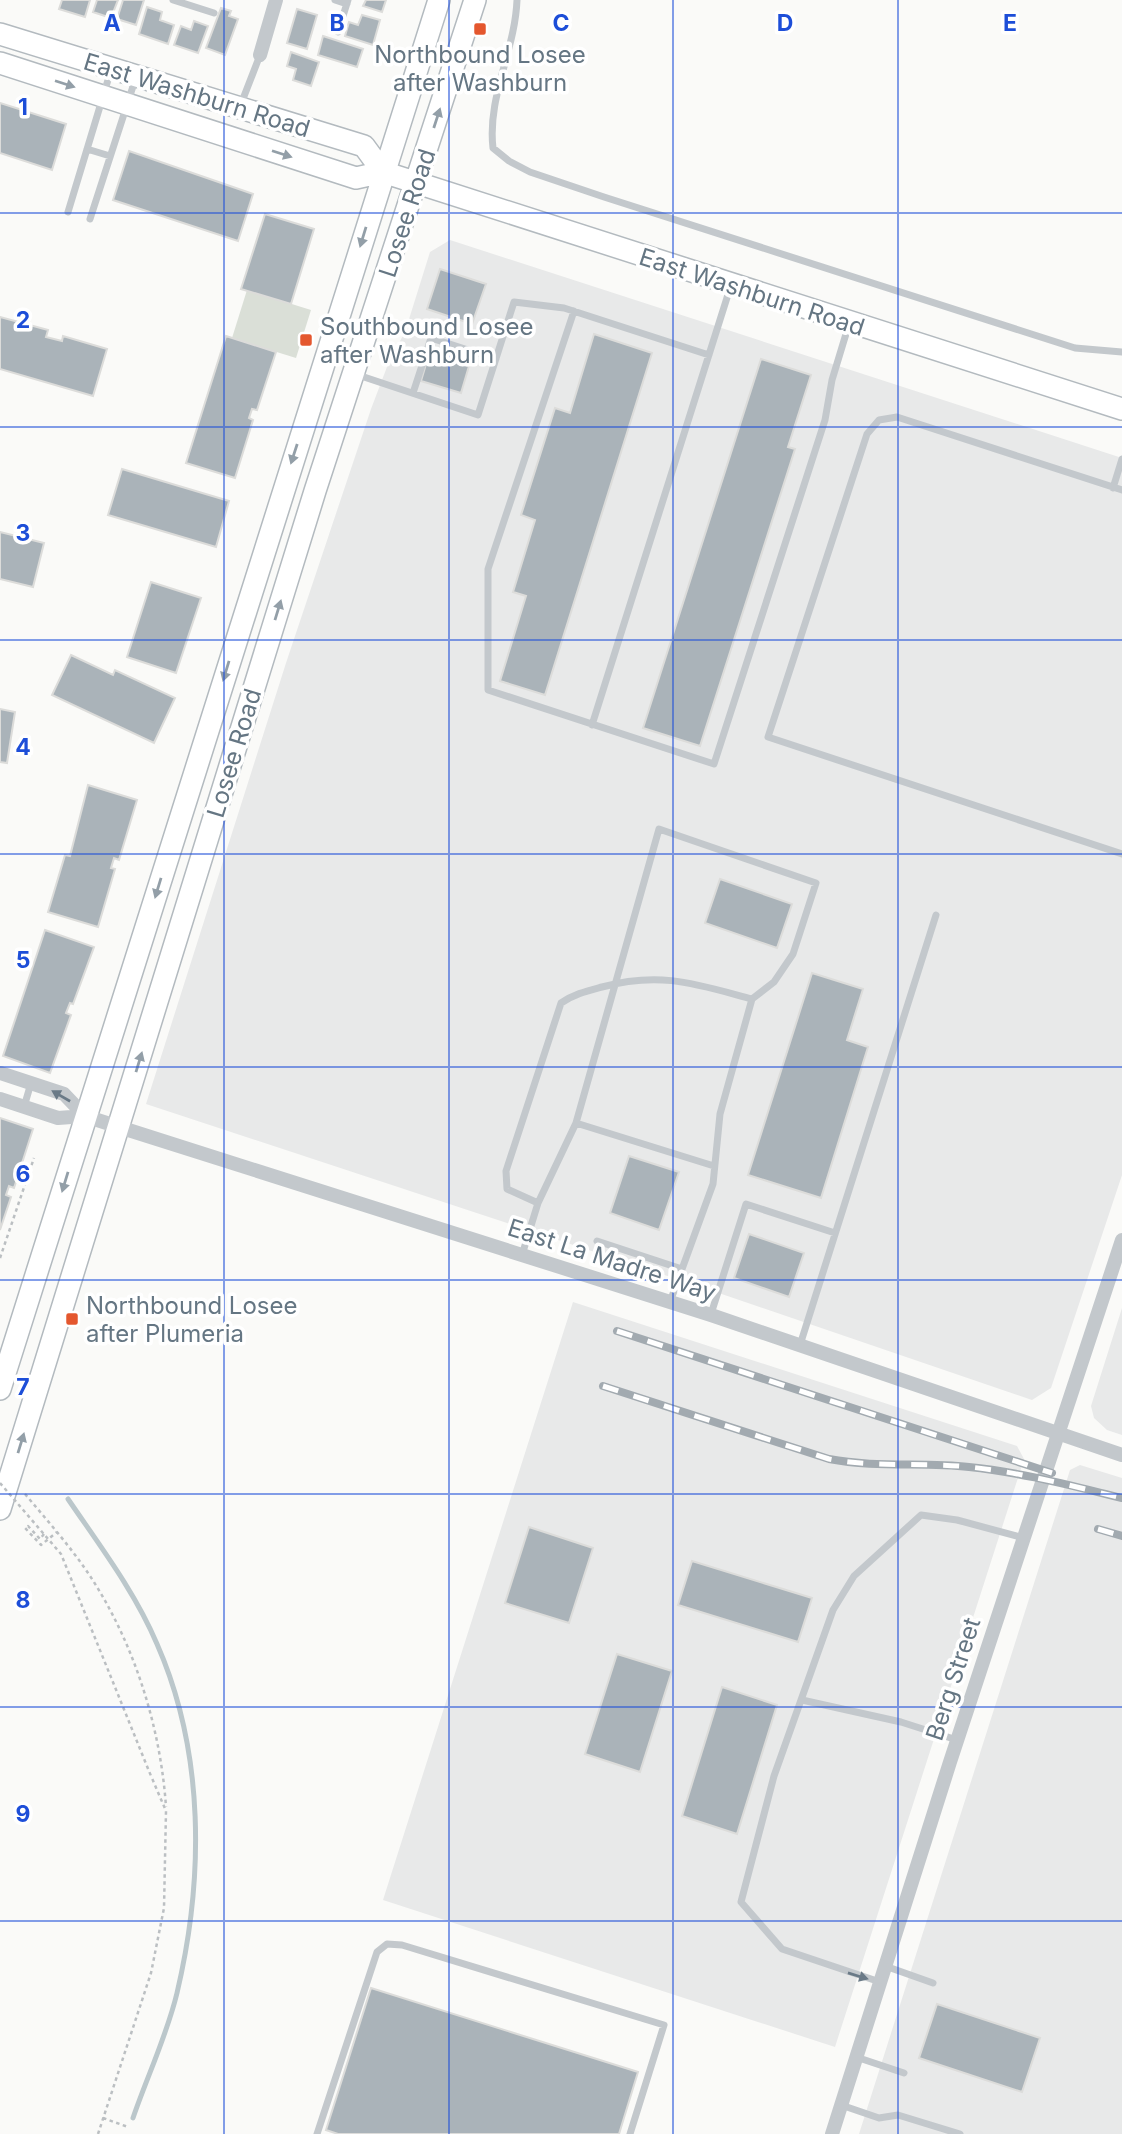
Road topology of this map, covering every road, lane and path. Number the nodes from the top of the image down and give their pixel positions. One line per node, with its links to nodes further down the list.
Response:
1 (173, 0): 7 (lane)
2 (276, 0): 12 (street)
3 (335, 0): 8 (lane)
4 (439, 0): 21 (main road, Losee Road)
5 (475, 0): 22 (main road, Losee Road, one-way to 5)
6 (517, 0): 28 (lane)
7 (188, 2): 9 (lane)
8 (347, 2): 10 (lane)
9 (214, 13)
10 (338, 32)
11 (0, 34): 14 (main road, East Washburn Road)
12 (260, 55): 18 (lane)
13 (0, 63): 16 (main road, East Washburn Road, one-way to 16)
14 (111, 69): 15 (main road, East Washburn Road); 16 (lane)
15 (136, 76): 17 (lane); 18 (main road, East Washburn Road)
16 (103, 96): 17 (main road, East Washburn Road); 19 (lane)
17 (127, 104): 20 (lane); 21 (main road, East Washburn Road, one-way to 21)
18 (240, 108): 21 (main road, East Washburn Road)
19 (87, 149): 20 (lane); 23 (lane)
20 (110, 156): 24 (lane)
21 (383, 172): 22 (main road, East Washburn Road); 46 (main road, Losee Road, one-way to 46)
22 (416, 183): 25 (main road, East Washburn Road); 31 (main road, Losee Road)
23 (68, 212)
24 (90, 219)
25 (731, 285): 27 (main road, East Washburn Road); 29 (lane)
26 (574, 311): 29 (lane); 30 (lane); 37 (lane)
27 (849, 323): 33 (main road, East Washburn Road); 37 (lane)
28 (1122, 352)
29 (709, 355): 37 (lane)
30 (496, 359): 32 (lane); 32 (lane)
31 (354, 374): 32 (lane); 48 (main road, Losee Road, one-way to 31)
32 (413, 393)
33 (1122, 409)
34 (1122, 459): 35 (lane)
35 (1113, 488): 36 (lane); 38 (lane)
36 (1122, 491)
37 (592, 725)
38 (1122, 854)
39 (936, 915): 52 (lane)
40 (617, 983): 41 (lane); 41 (lane); 47 (lane); 51 (lane)
41 (752, 999): 50 (lane)
42 (0, 1073): 43 (street, East La Madre Way)
43 (31, 1083): 45 (lane); 46 (street, East La Madre Way, one-way to 43)
44 (0, 1099): 45 (street, East La Madre Way)
45 (24, 1107): 46 (street, East La Madre Way)
46 (85, 1116): 48 (street, East La Madre Way); 62 (main road, Losee Road, one-way to 62)
47 (576, 1123): 50 (lane); 51 (lane)
48 (119, 1127): 55 (street, East La Madre Way); 67 (main road, Losee Road, one-way to 48)
49 (34, 1158): 56 (path)
50 (715, 1166): 58 (lane)
51 (538, 1203): 55 (lane)
52 (835, 1233): 60 (lane); 61 (lane)
53 (1122, 1240): 57 (street, Berg Street)
54 (597, 1241): 58 (lane)
55 (522, 1255): 59 (street, East La Madre Way)
56 (0, 1258)
57 (1119, 1259): 63 (street, Berg Street)
58 (682, 1269): 59 (lane)
59 (670, 1302): 60 (street, East La Madre Way)
60 (711, 1315): 61 (street, East La Madre Way)
61 (800, 1345): 63 (street, East La Madre Way)
62 (0, 1390)
63 (1059, 1434): 64 (street, East La Madre Way); 70 (street, Berg Street)
64 (1122, 1455)
65 (0, 1483): 69 (path, bridge)
66 (23, 1491): 68 (path)
67 (0, 1508)
68 (57, 1532): 69 (path); 73 (path)
69 (44, 1534): 73 (path, bridge)
70 (1024, 1539): 71 (lane); 72 (street, Berg Street)
71 (802, 1700): 72 (lane); 75 (lane, one-way to 75)
72 (957, 1740): 74 (street, Berg Street)
73 (166, 1811): 80 (path)
74 (885, 1966): 75 (street, Berg Street); 76 (lane)
75 (880, 1982): 77 (street, Berg Street)
76 (933, 1983)
77 (856, 2057): 78 (lane); 79 (street, Berg Street)
78 (904, 2073)
79 (841, 2105): 85 (street, Berg Street); 86 (lane)
80 (103, 2118): 81 (path); 82 (path)
81 (128, 2127)
82 (97, 2134)
83 (317, 2134): 84 (lane)
84 (630, 2134)
85 (832, 2134)
86 (960, 2134)

